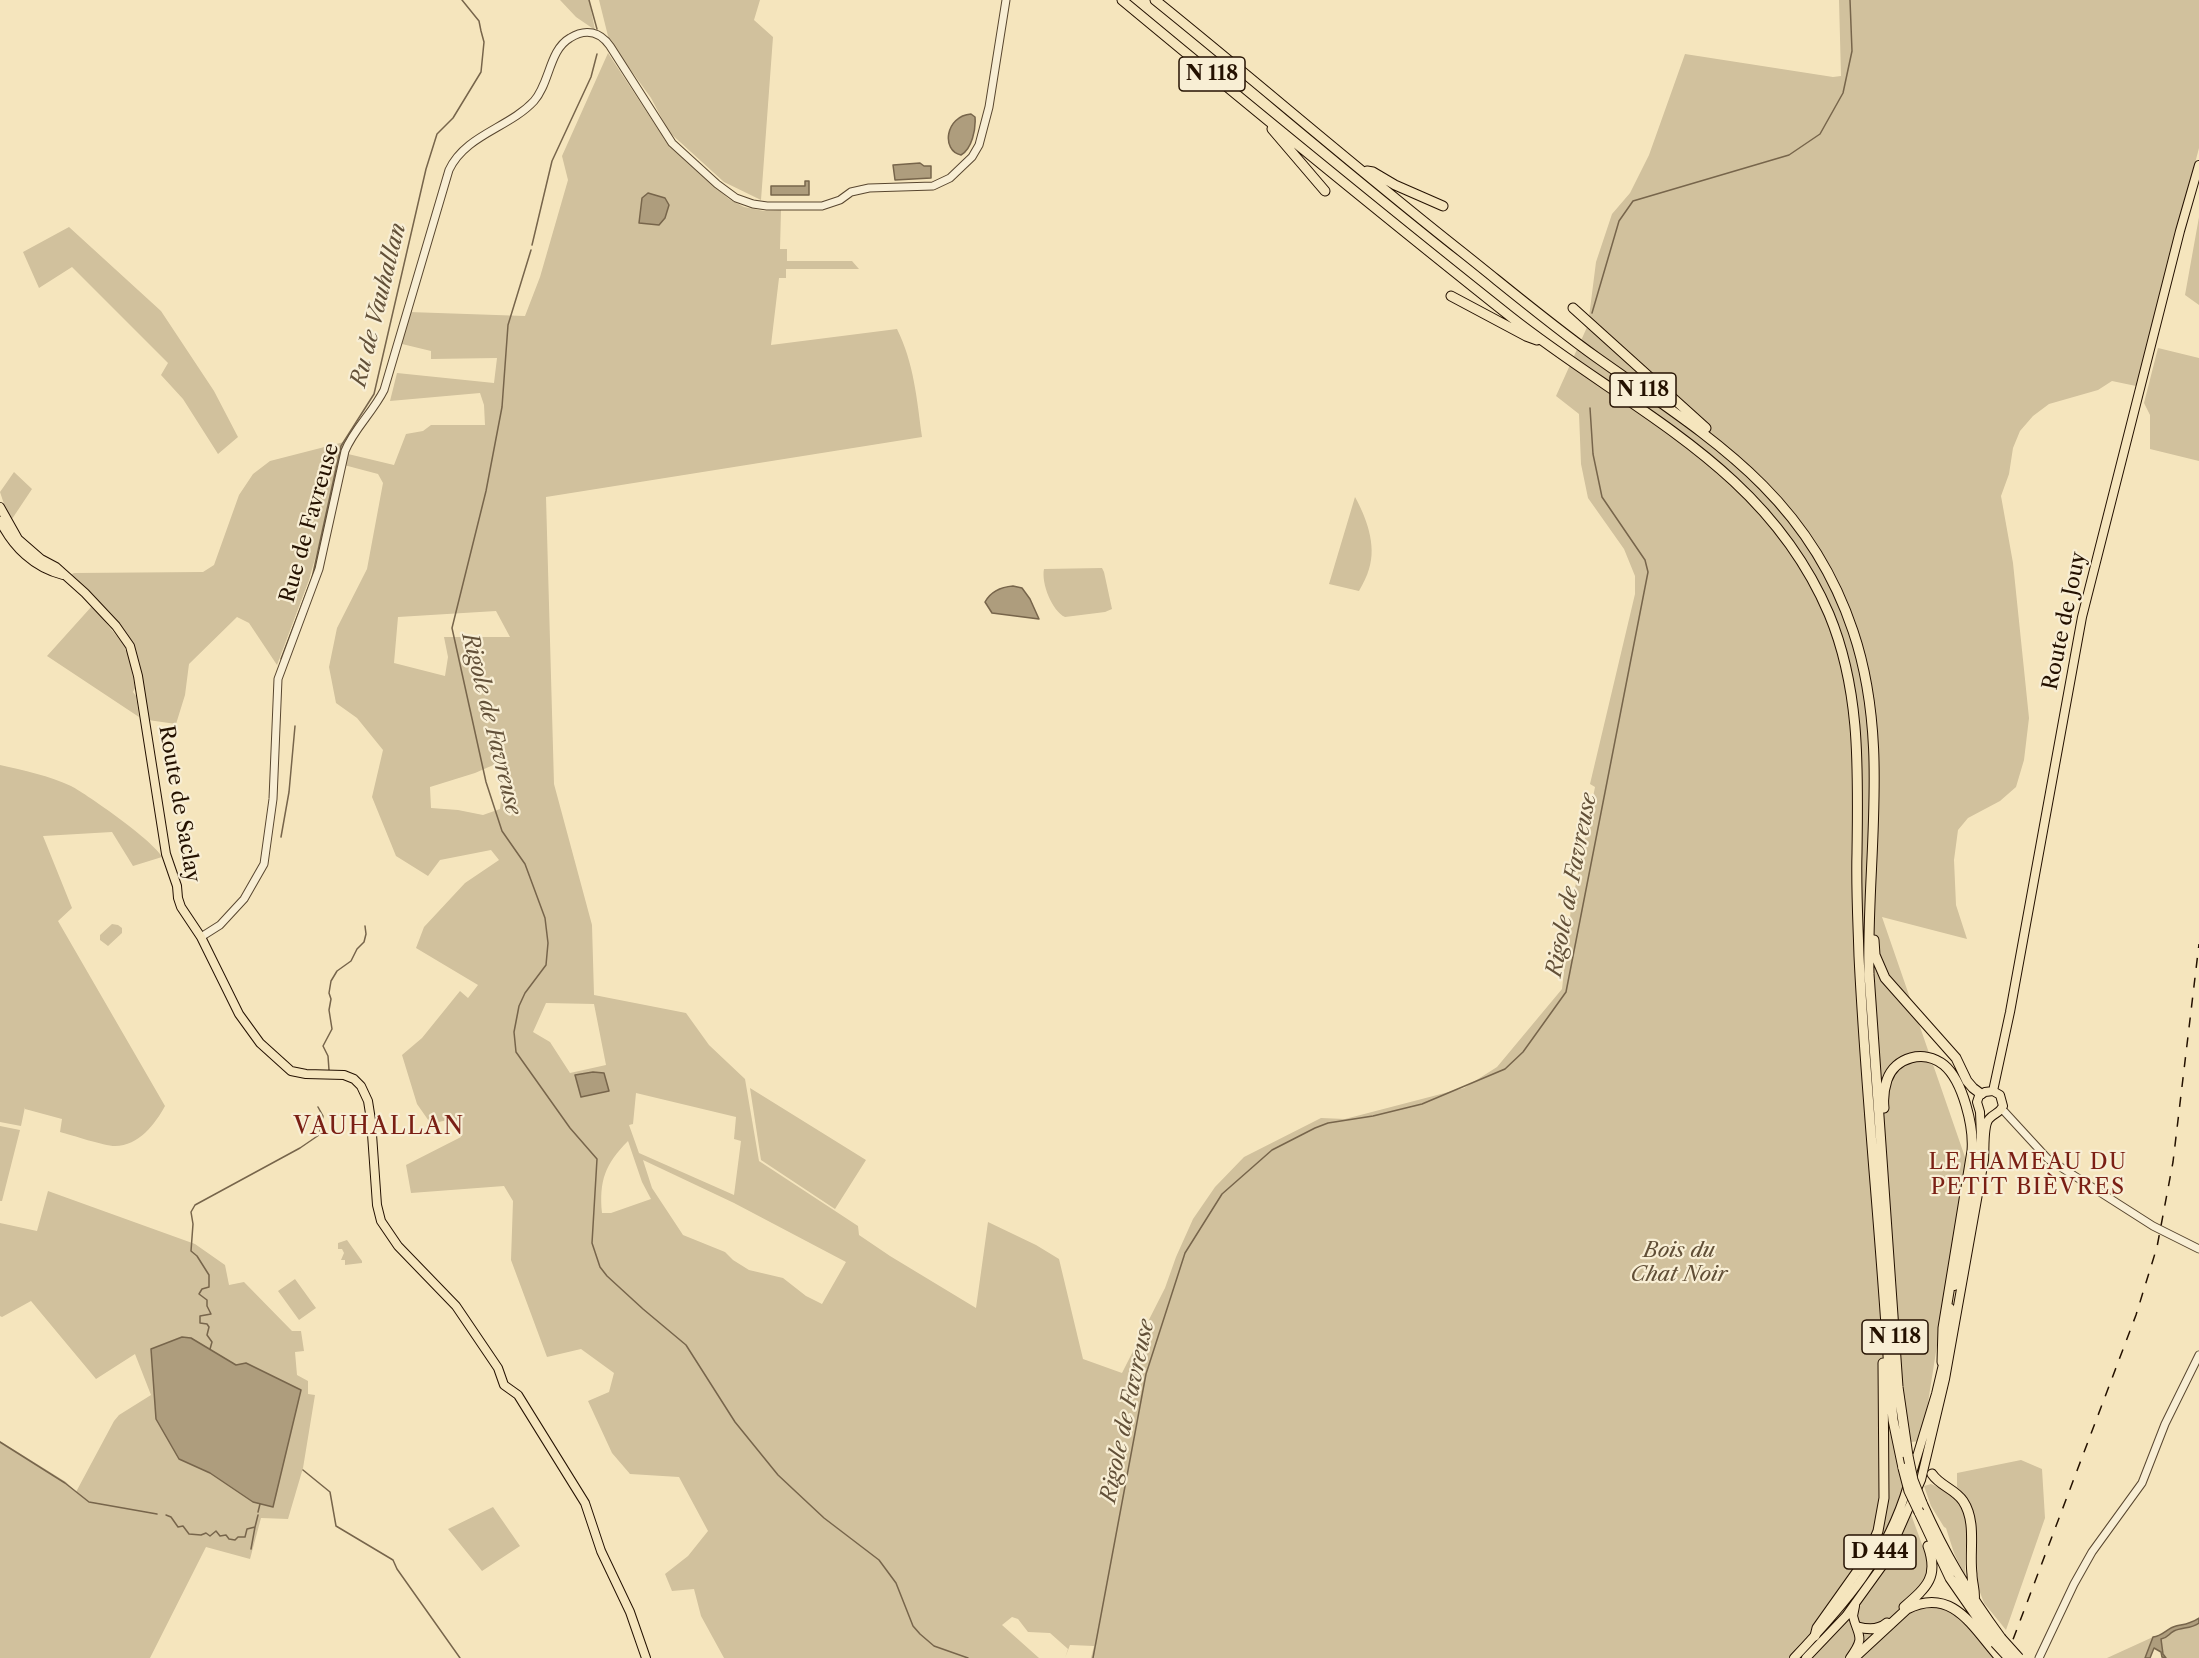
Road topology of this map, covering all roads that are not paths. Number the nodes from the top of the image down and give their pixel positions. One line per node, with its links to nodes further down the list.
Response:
1 (1006, 0): 17 (street, Rue de Favreuse)
2 (1122, 0): 4 (highway, N 118)
3 (1155, 0): 6 (highway, N 118)
4 (1267, 119): 7 (highway); 11 (highway, N 118)
5 (2199, 165): 18 (main road, Route de Jouy)
6 (1363, 171): 8 (highway); 12 (highway, N 118)
7 (1325, 191)
8 (1443, 206)
9 (1451, 296): 11 (highway)
10 (1573, 308): 12 (highway)
11 (1541, 341): 25 (highway, N 118)
12 (1718, 444): 16 (highway, N 118)
13 (0, 507): 15 (main road, Route de Saclay)
14 (0, 521): 15 (main road, Route de Saclay)
15 (64, 575): 17 (main road, Route de Saclay)
16 (1868, 927): 19 (highway); 22 (highway, N 118)
17 (201, 938): 36 (main road, Route de Saclay)
18 (1993, 1091): 19 (main road); 20 (main road)
19 (1982, 1094): 21 (main road)
20 (2002, 1109): 23 (main road); 24 (street)
21 (1980, 1112): 23 (main road); 27 (main road)
22 (1879, 1114): 27 (highway); 31 (highway, N 118, bridge)
23 (1991, 1116): 28 (main road, D 444)
24 (2199, 1249)
25 (1887, 1338): 30 (highway, N 118, bridge); 34 (highway)
26 (2199, 1355): 43 (street)
27 (1942, 1362): 34 (main road, D 444)
28 (1929, 1448): 29 (main road); 32 (main road, D 444)
29 (1932, 1474): 31 (highway)
30 (1928, 1535): 33 (highway); 35 (highway, N 118)
31 (1974, 1602): 35 (highway, N 118)
32 (1856, 1603): 33 (main road); 38 (main road, D 444)
33 (1858, 1627): 39 (main road)
34 (1815, 1636): 37 (main road, D 444)
35 (1994, 1641): 39 (highway); 40 (highway); 41 (highway, N 118, bridge); 42 (highway, N 118, bridge)
36 (646, 1658)
37 (1794, 1658)
38 (1806, 1658)
39 (1852, 1658)
40 (2000, 1658)
41 (2009, 1658)
42 (2019, 1658)
43 (2039, 1658)

